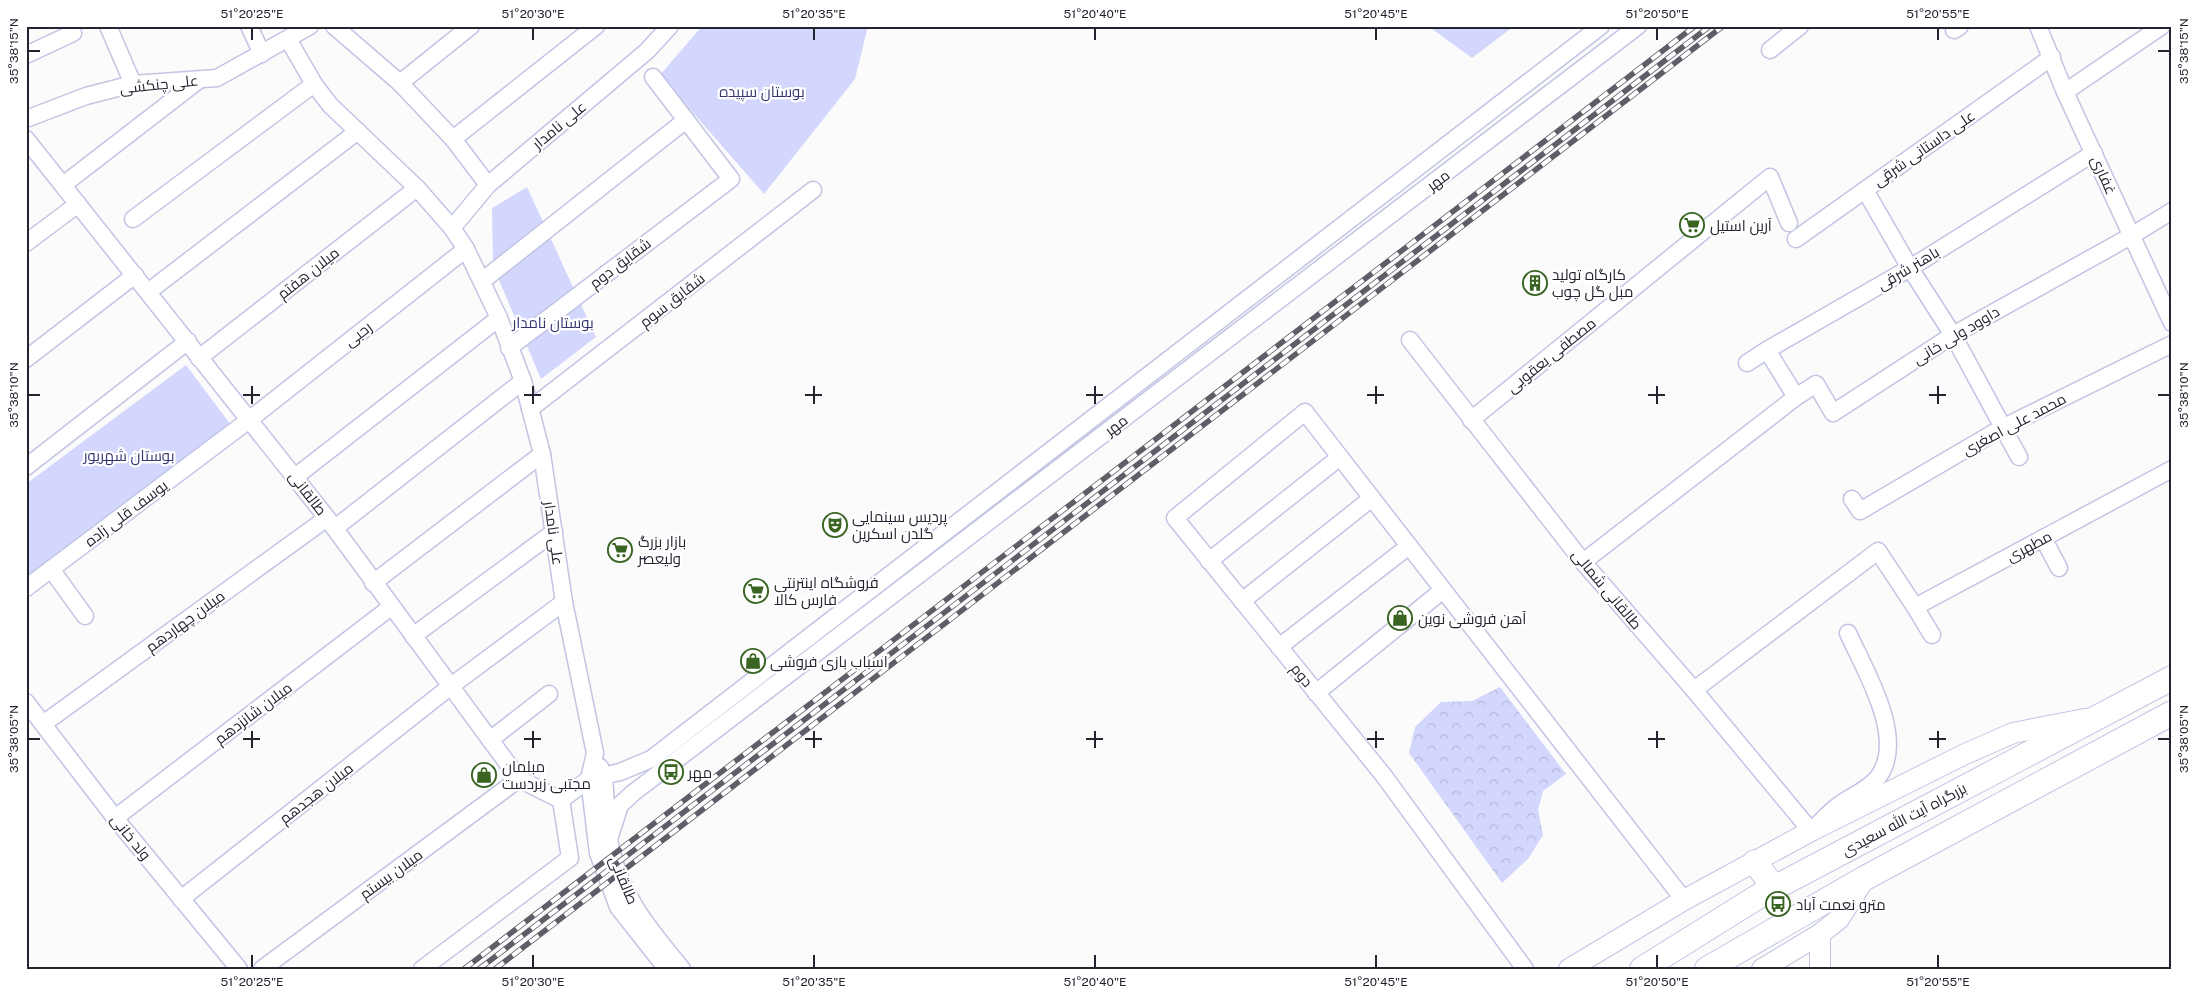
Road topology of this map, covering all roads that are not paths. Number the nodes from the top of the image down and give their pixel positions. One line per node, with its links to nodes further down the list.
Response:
1 (108, 26): 22 (street)
2 (249, 26): 16 (street)
3 (310, 26): 14 (street, علی چنکشی)
4 (334, 26): 21 (street)
5 (471, 26): 21 (street)
6 (596, 26): 28 (street)
7 (670, 26): 32 (street, علی نامدار)
8 (1601, 26): 52 (street, مهر)
9 (1638, 26): 58 (street, مهر)
10 (1800, 26): 15 (street)
11 (2038, 26): 18 (street, غفاری)
12 (2162, 26): 24 (street)
13 (73, 34): 17 (street)
14 (288, 39): 16 (street, علی چنکشی); 23 (street, علی نامدار)
15 (1770, 50)
16 (262, 54): 20 (street, علی چنکشی)
17 (26, 55)
18 (2052, 57): 24 (street, غفاری); 35 (street, علی داستانی شرقی)
19 (653, 77): 26 (street)
20 (199, 80): 22 (street, علی چنکشی); 31 (street)
21 (400, 83): 28 (street)
22 (134, 84): 25 (street, علی چنکشی)
23 (314, 84): 27 (street, علی نامدار); 38 (street)
24 (2065, 92): 30 (street, غفاری)
25 (26, 119)
26 (686, 120): 47 (street); 56 (street, شقایق دوم)
27 (358, 131): 33 (street, علی نامدار); 48 (street)
28 (452, 139): 32 (street)
29 (27, 143): 31 (street, طالقانی)
30 (2094, 153): 41 (street, غفاری); 45 (street, باهنر شرقی)
31 (63, 185): 36 (street, طالقانی)
32 (488, 185): 40 (street, علی نامدار)
33 (417, 188): 40 (street, علی نامدار); 59 (street, میلان هفتم)
34 (813, 190): 64 (street, شقایق سوم)
35 (1865, 190): 42 (street, علی داستانی شرقی); 45 (street)
36 (78, 204): 43 (street); 46 (street, طالقانی)
37 (2172, 211): 41 (street, داوود ولی خانی)
38 (133, 219)
39 (1789, 222): 66 (street, مصطفی یعقوبی)
40 (452, 228): 44 (street, علی نامدار)
41 (2131, 236): 49 (street, غفاری); 51 (street, داوود ولی خانی)
42 (1796, 239)
43 (26, 243)
44 (466, 249): 47 (street, علی نامدار); 65 (street, رحبی)
45 (1910, 268): 51 (street); 57 (street, باهنر شرقی)
46 (135, 275): 48 (street, طالقانی); 60 (street)
47 (482, 281): 50 (street, علی نامدار)
48 (148, 292): 54 (street, طالقانی)
49 (2171, 317)
50 (499, 318): 56 (street, علی نامدار); 73 (street)
51 (1953, 334): 63 (street, داوود ولی خانی); 67 (street)
52 (1196, 339): 58 (street); 89 (street, مهر)
53 (1410, 340): 66 (street, طالقانی شمالی)
54 (188, 342): 59 (street, طالقانی); 71 (street)
55 (2172, 344): 67 (street, محمد علی اصغری)
56 (509, 348): 62 (street, علی نامدار)
57 (1766, 350): 61 (street, باهنر شرقی); 63 (street)
58 (1210, 354): 93 (street, مهر)
59 (199, 358): 65 (street, طالقانی)
60 (26, 359)
61 (1747, 363)
62 (523, 381): 64 (street, علی نامدار); 76 (street, میلان چهاردهم)
63 (1796, 397): 81 (street)
64 (530, 409): 68 (street, علی نامدار)
65 (249, 420): 73 (street, طالقانی); 83 (street, یوسف قلی زاده)
66 (1471, 420): 81 (street, طالقانی شمالی)
67 (2002, 428): 70 (street); 75 (street, محمد علی اصغری)
68 (542, 454): 77 (street, علی نامدار); 84 (street)
69 (1340, 457): 74 (street); 80 (street); 80 (street, دوم)
70 (2019, 457)
71 (26, 467)
72 (2172, 469): 78 (street, مطهری)
73 (295, 476): 76 (street, طالقانی)
74 (1372, 498): 79 (street); 87 (street)
75 (1856, 505)
76 (331, 523): 84 (street, طالقانی); 106 (street, میلان چهاردهم)
77 (554, 532): 88 (street, علی نامدار); 96 (street)
78 (2043, 538): 82 (street); 91 (street, مطهری)
79 (1409, 546): 86 (street); 97 (street)
80 (1209, 561): 87 (street, دوم)
81 (1583, 562): 100 (street, طالقانی شمالی)
82 (2059, 568)
83 (51, 569): 85 (street, یوسف قلی زاده); 92 (street)
84 (373, 583): 90 (street, طالقانی)
85 (26, 588)
86 (1443, 590): 101 (street); 121 (street)
87 (1242, 601): 97 (street, دوم)
88 (564, 602): 99 (street, میلان هجدهم); 108 (street, علی نامدار)
89 (850, 604): 93 (street); 109 (street, مهر)
90 (391, 607): 96 (street, طالقانی); 114 (street, میلان شانزدهم)
91 (1915, 607): 95 (street); 100 (street)
92 (85, 616)
93 (863, 618): 112 (street, مهر)
94 (1848, 633): 115 (street)
95 (1932, 635)
96 (413, 636): 99 (street, طالقانی)
97 (1279, 647): 101 (street, دوم)
98 (2172, 678): 105 (highway, بزرگراه آیت الله سعیدی)
99 (452, 686): 107 (street, طالقانی); 120 (street, میلان هجدهم)
100 (1694, 690): 115 (street, طالقانی شمالی)
101 (1316, 693): 128 (street, دوم)
102 (549, 694): 107 (street)
103 (26, 702): 106 (street, ولد خانی)
104 (2171, 714): 118 (highway)
105 (2097, 717): 115 (main road); 119 (highway, بزرگراه آیت الله سعیدی)
106 (43, 724): 114 (street, ولد خانی)
107 (490, 740): 111 (street, طالقانی)
108 (595, 753): 110 (street, طالقانی)
109 (620, 772): 110 (street, مهر); 112 (street)
110 (597, 778): 113 (street); 116 (street, طالقانی); 126 (street, طالقانی)
111 (519, 779): 113 (street, طالقانی); 124 (street, میلان بیستم)
112 (633, 793): 116 (street, مهر)
113 (560, 800): 125 (street)
114 (115, 818): 120 (street, ولد خانی)
115 (1811, 831): 117 (main road)
116 (610, 836): 127 (street, طالقانی)
117 (1755, 862): 119 (highway); 121 (main road)
118 (1865, 878): 122 (main road); 131 (highway)
119 (1774, 888): 130 (highway, بزرگراه آیت الله سعیدی)
120 (181, 899): 123 (street, ولد خانی)
121 (1684, 900): 129 (main road)
122 (1820, 934): 132 (main road); 133 (main road)
123 (239, 969)
124 (262, 969)
125 (422, 969)
126 (667, 969)
127 (682, 969)
128 (1525, 969)
129 (1569, 969)
130 (1642, 969)
131 (1707, 969)
132 (1762, 969)
133 (1820, 969)

